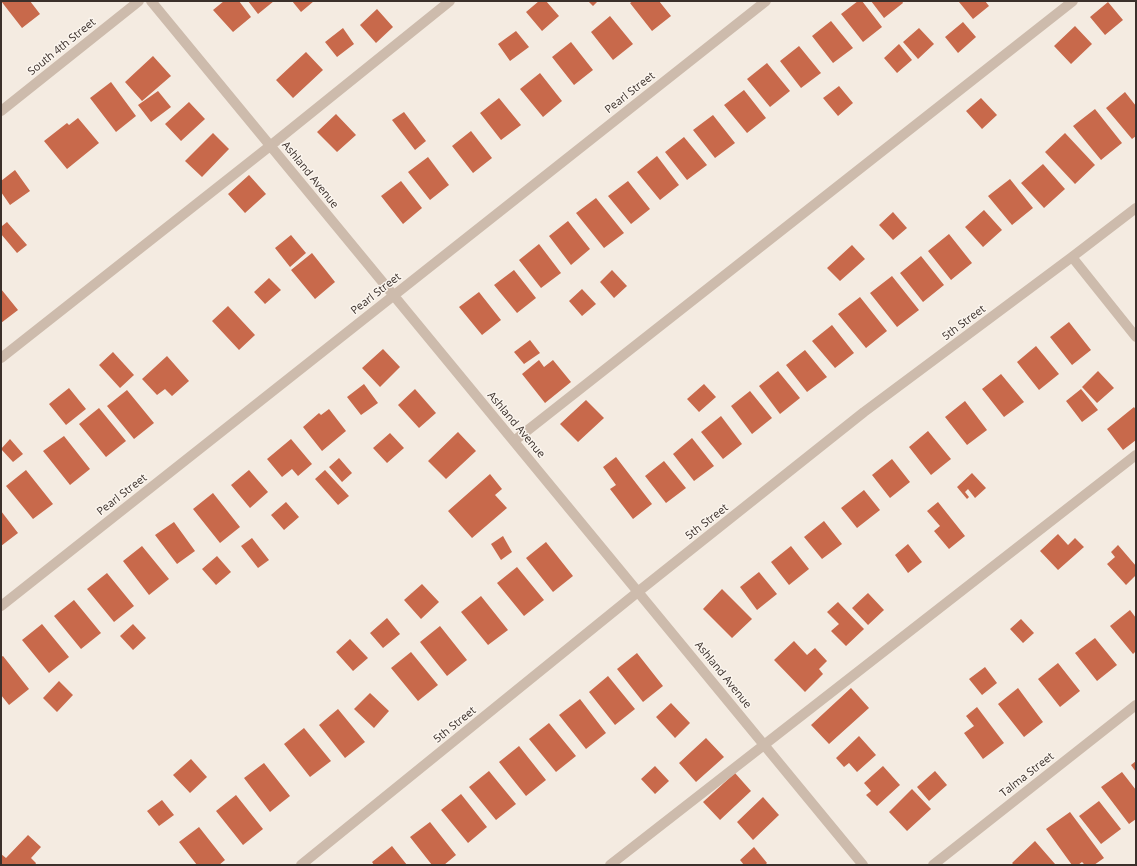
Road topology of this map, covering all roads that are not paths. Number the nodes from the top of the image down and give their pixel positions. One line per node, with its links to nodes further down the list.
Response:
1 (139, 1): 6 (street, South 4th Street)
2 (151, 1): 7 (street, Ashland Avenue)
3 (450, 1): 7 (street)
4 (766, 1): 10 (street, Pearl Street)
5 (1073, 1): 13 (street)
6 (1, 111)
7 (270, 146): 10 (street, Ashland Avenue); 12 (street)
8 (1136, 208): 9 (street, 5th Street)
9 (1072, 257): 11 (street); 15 (street, 5th Street)
10 (394, 296): 13 (street, Ashland Avenue); 16 (street, Pearl Street)
11 (1136, 337)
12 (1, 358)
13 (514, 441): 15 (street, Ashland Avenue)
14 (1136, 455): 18 (street)
15 (639, 591): 18 (street, Ashland Avenue); 19 (street, 5th Street)
16 (1, 606)
17 (1136, 705): 22 (street, Talma Street)
18 (764, 744): 20 (street); 21 (street, Ashland Avenue)
19 (301, 865)
20 (610, 865)
21 (863, 865)
22 (933, 865)

